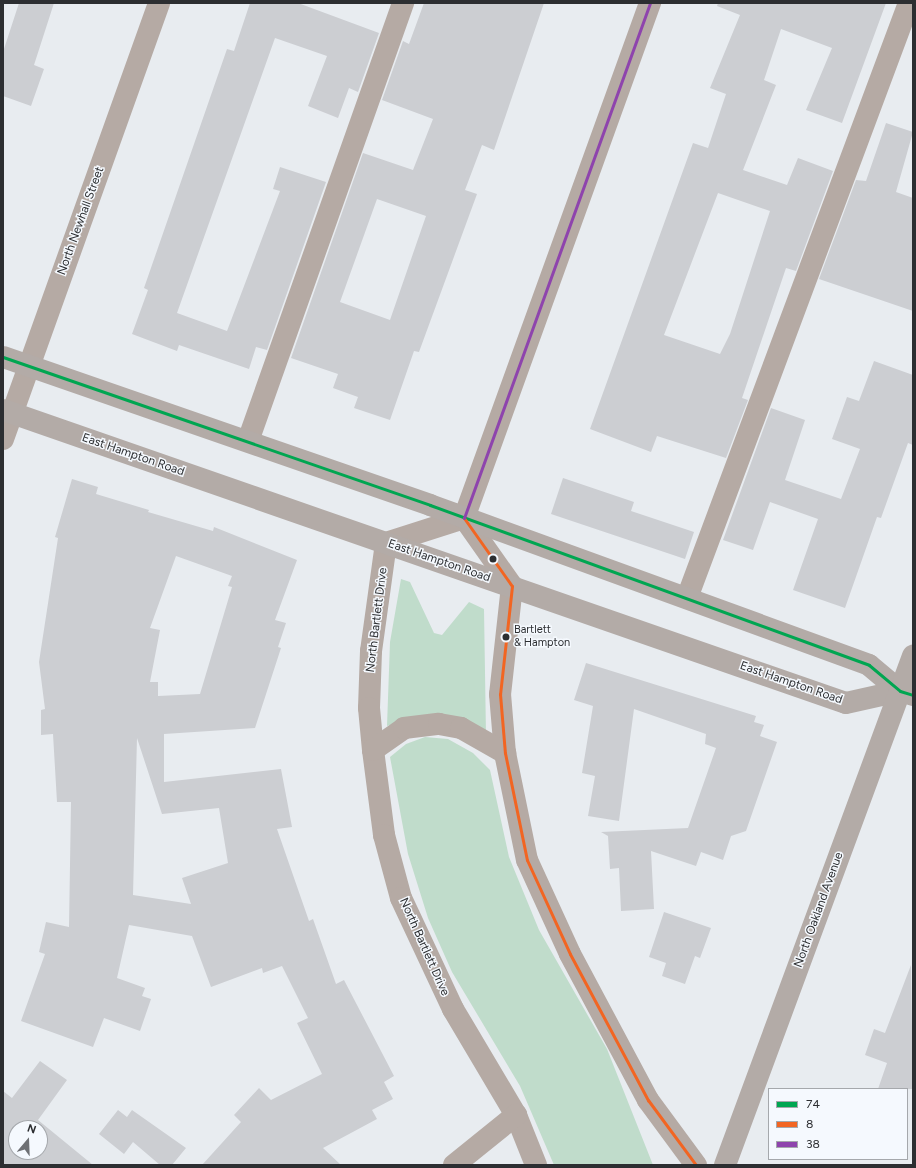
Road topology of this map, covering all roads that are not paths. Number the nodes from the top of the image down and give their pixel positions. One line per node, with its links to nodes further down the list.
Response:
1 (159, 3): 6 (street, North Newhall Street)
2 (403, 3): 9 (street)
3 (650, 3): 10 (street)
4 (909, 3): 13 (street)
5 (3, 357): 6 (main road)
6 (29, 366): 7 (street, North Newhall Street); 9 (main road)
7 (8, 411): 8 (street, North Newhall Street); 11 (main road, East Hampton Road)
8 (3, 439)
9 (248, 441): 10 (main road)
10 (464, 518): 11 (street); 12 (street); 13 (main road)
11 (386, 543): 12 (main road, East Hampton Road); 16 (street, North Bartlett Drive)
12 (512, 586): 15 (main road, East Hampton Road); 17 (street)
13 (687, 598): 15 (main road)
14 (913, 656): 15 (main road, North Oakland Avenue)
15 (906, 693): 22 (main road, North Oakland Avenue)
16 (373, 750): 17 (street); 18 (street, North Bartlett Drive)
17 (505, 753): 21 (street)
18 (516, 1115): 19 (street); 20 (street, North Bartlett Drive)
19 (454, 1165)
20 (536, 1165)
21 (696, 1165)
22 (725, 1165)

